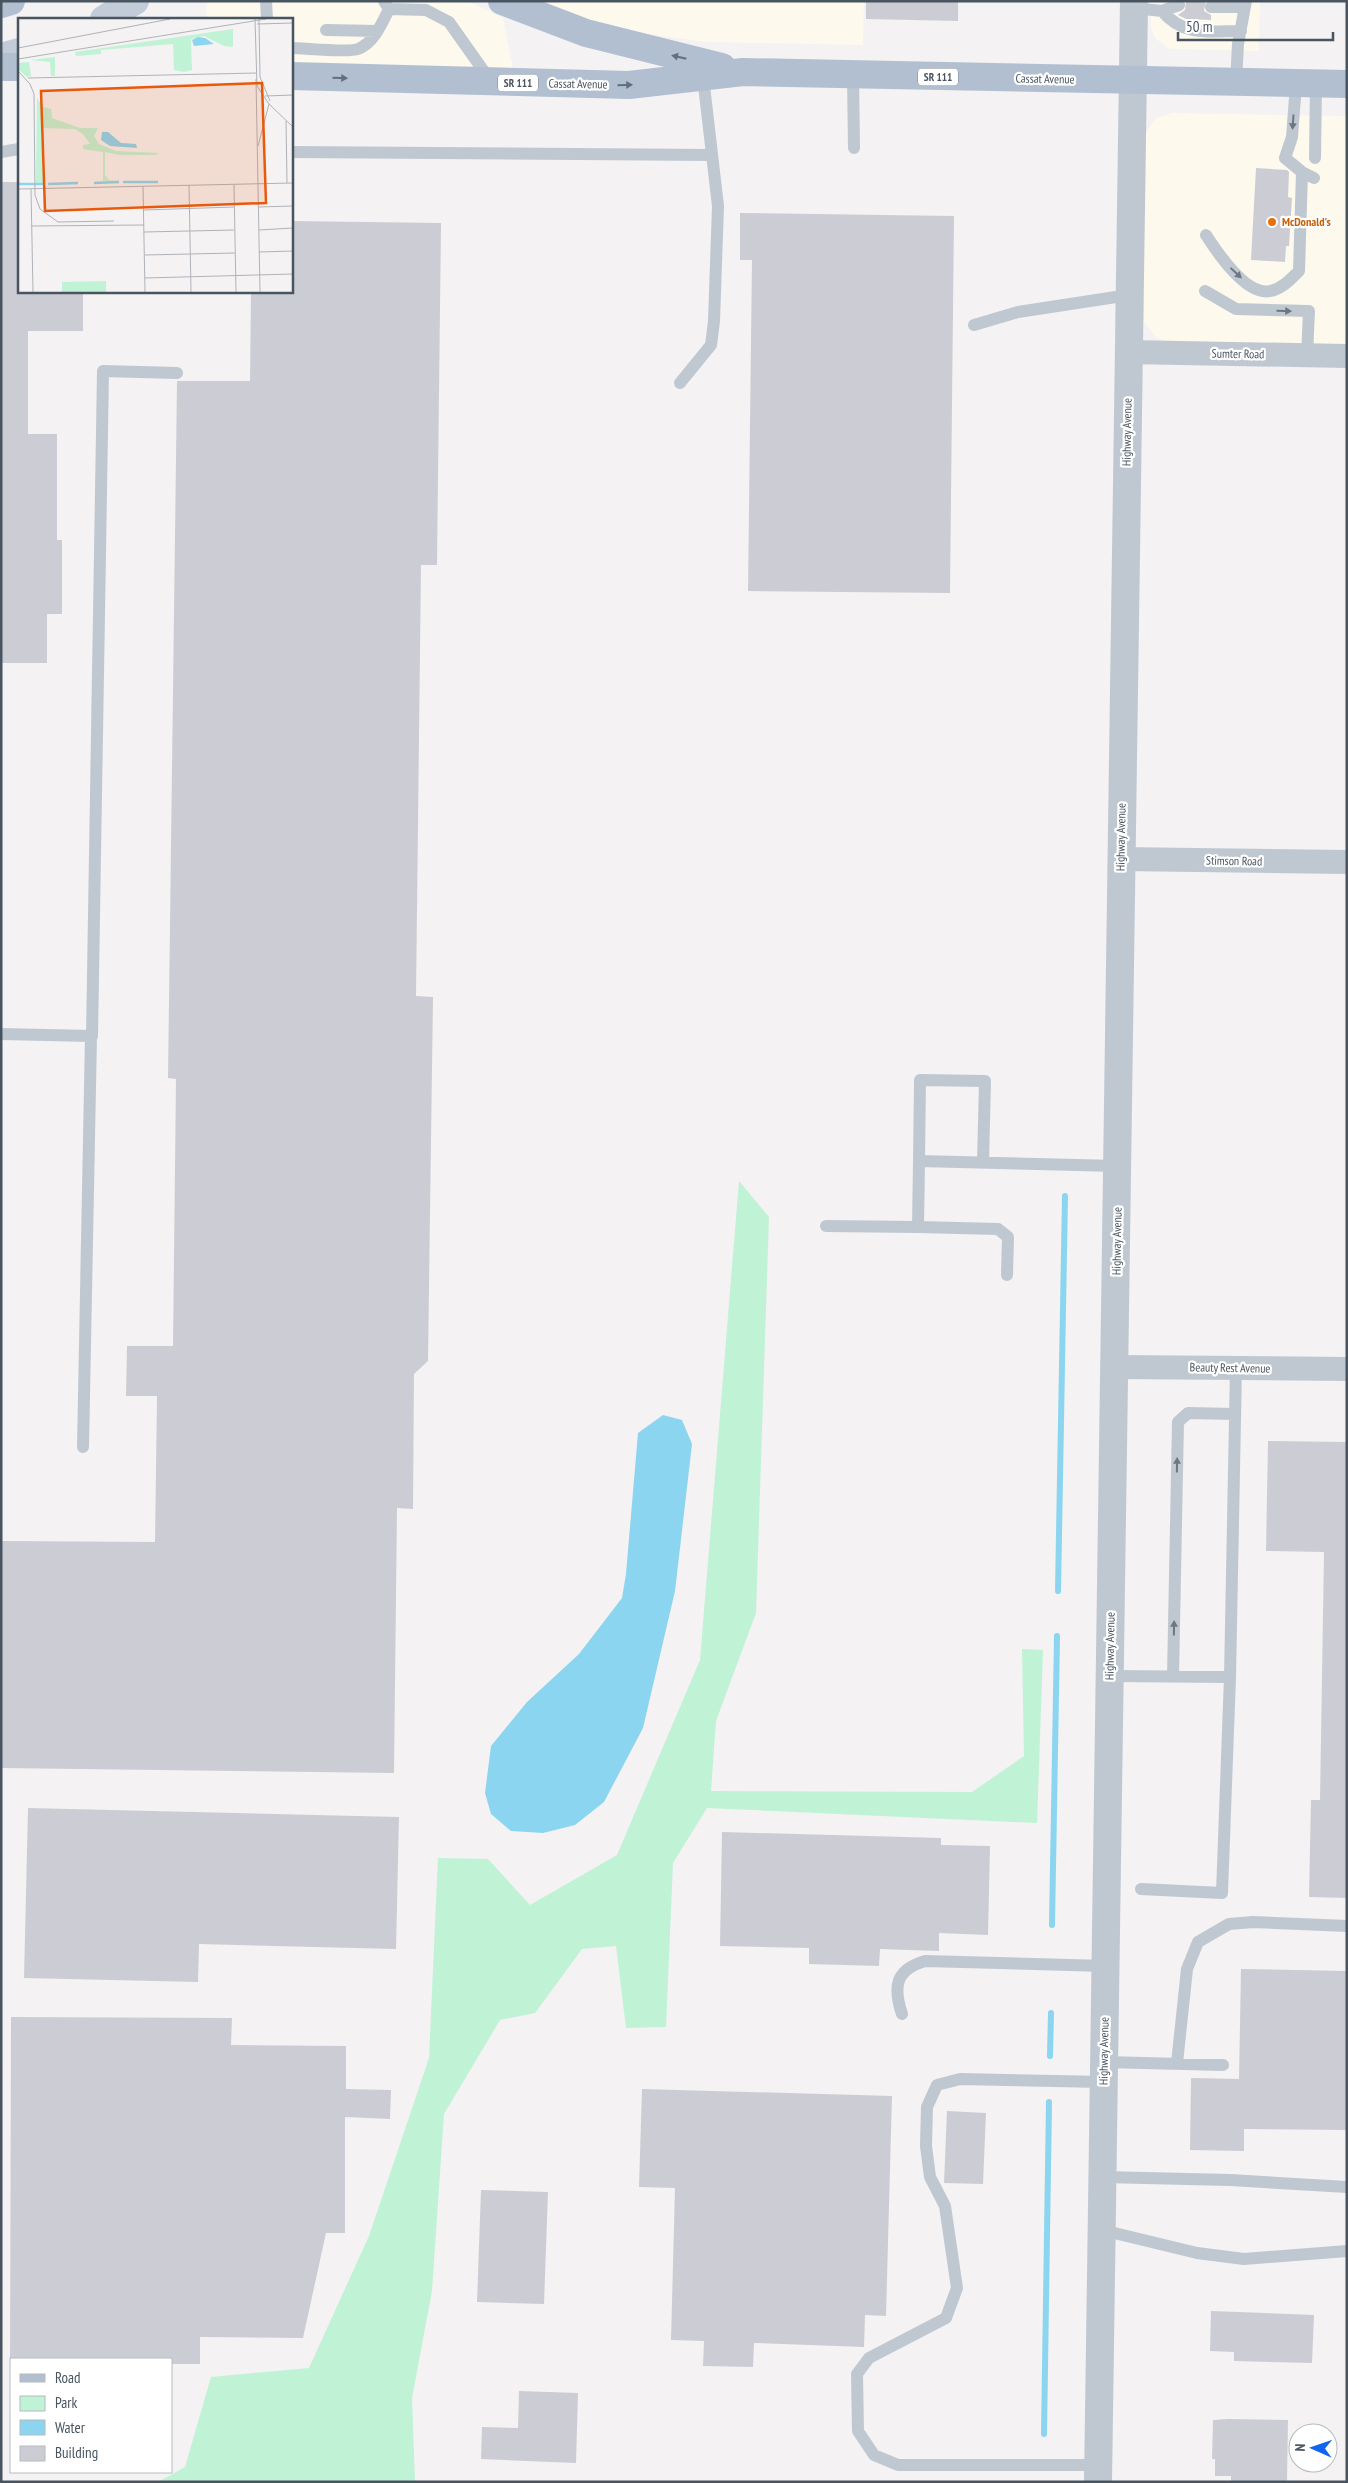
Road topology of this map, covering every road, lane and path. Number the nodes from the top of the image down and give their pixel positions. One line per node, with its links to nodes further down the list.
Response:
1 (11, 1): 5 (main road)
2 (135, 1): 13 (main road)
3 (266, 1): 14 (lane)
4 (502, 1): 23 (main road, Cassat Avenue / SR 111, one-way to 4)
5 (1, 4)
6 (1245, 4): 11 (lane); 17 (lane)
7 (386, 5): 10 (lane); 16 (lane)
8 (1134, 5): 12 (lane); 28 (street, Highway Avenue)
9 (1179, 5): 12 (lane)
10 (428, 6): 27 (lane)
11 (1211, 7)
12 (1162, 10): 17 (lane)
13 (106, 18)
14 (268, 18)
15 (326, 30): 16 (lane)
16 (377, 31): 18 (lane)
17 (1241, 32): 29 (lane)
18 (292, 48)
19 (18, 52): 20 (main road)
20 (1, 56)
21 (1, 67): 22 (main road)
22 (18, 67)
23 (743, 72): 24 (main road, Cassat Avenue / SR 111); 26 (main road, Cassat Avenue / SR 111)
24 (853, 75): 28 (main road, Cassat Avenue / SR 111); 32 (lane)
25 (292, 76): 27 (main road, Cassat Avenue / SR 111, one-way to 27)
26 (703, 77): 27 (main road, Cassat Avenue / SR 111, one-way to 26); 36 (lane)
27 (491, 82)
28 (1133, 82): 29 (main road, Cassat Avenue / SR 111); 42 (street, Highway Avenue)
29 (1236, 83): 30 (main road, Cassat Avenue / SR 111)
30 (1306, 84): 31 (main road, Cassat Avenue / SR 111); 37 (lane); 38 (lane, one-way to 38)
31 (1347, 84)
32 (854, 148)
33 (18, 149): 34 (lane)
34 (1, 152)
35 (292, 152): 36 (lane)
36 (711, 155): 48 (lane)
37 (1315, 158)
38 (1302, 172): 39 (lane); 40 (lane, one-way to 38)
39 (1314, 178)
40 (1206, 235)
41 (1205, 291): 45 (lane, one-way to 45)
42 (1129, 295): 43 (lane); 44 (street, Highway Avenue)
43 (974, 325)
44 (1128, 352): 45 (street, Sumter Road); 49 (street, Highway Avenue)
45 (1307, 355): 46 (street, Sumter Road)
46 (1347, 356)
47 (177, 373): 52 (lane)
48 (680, 383)
49 (1120, 859): 50 (street, Stimson Road); 55 (street, Highway Avenue)
50 (1347, 862)
51 (1, 1034): 52 (lane)
52 (90, 1036): 63 (lane)
53 (919, 1161): 54 (lane); 54 (lane); 57 (lane)
54 (983, 1163): 55 (lane)
55 (1118, 1166): 59 (street, Highway Avenue)
56 (826, 1226): 57 (lane)
57 (918, 1227): 58 (lane)
58 (1007, 1275)
59 (1114, 1367): 60 (street, Beauty Rest Avenue); 64 (street, Highway Avenue)
60 (1236, 1368): 61 (street, Beauty Rest Avenue); 62 (lane)
61 (1347, 1369)
62 (1235, 1414): 65 (lane, one-way to 62); 66 (lane)
63 (83, 1447)
64 (1110, 1676): 65 (lane); 69 (street, Highway Avenue)
65 (1173, 1676): 66 (lane)
66 (1230, 1677): 67 (lane)
67 (1141, 1889)
68 (1347, 1926): 71 (lane)
69 (1106, 1966): 70 (lane); 73 (street, Highway Avenue)
70 (902, 2014)
71 (1177, 2063): 72 (lane); 73 (lane)
72 (1223, 2065)
73 (1104, 2072): 74 (street, Highway Avenue); 78 (lane)
74 (1103, 2176): 75 (lane); 76 (street, Highway Avenue)
75 (1347, 2187)
76 (1102, 2230): 77 (lane); 78 (street, Highway Avenue)
77 (1347, 2251)
78 (1099, 2473)

